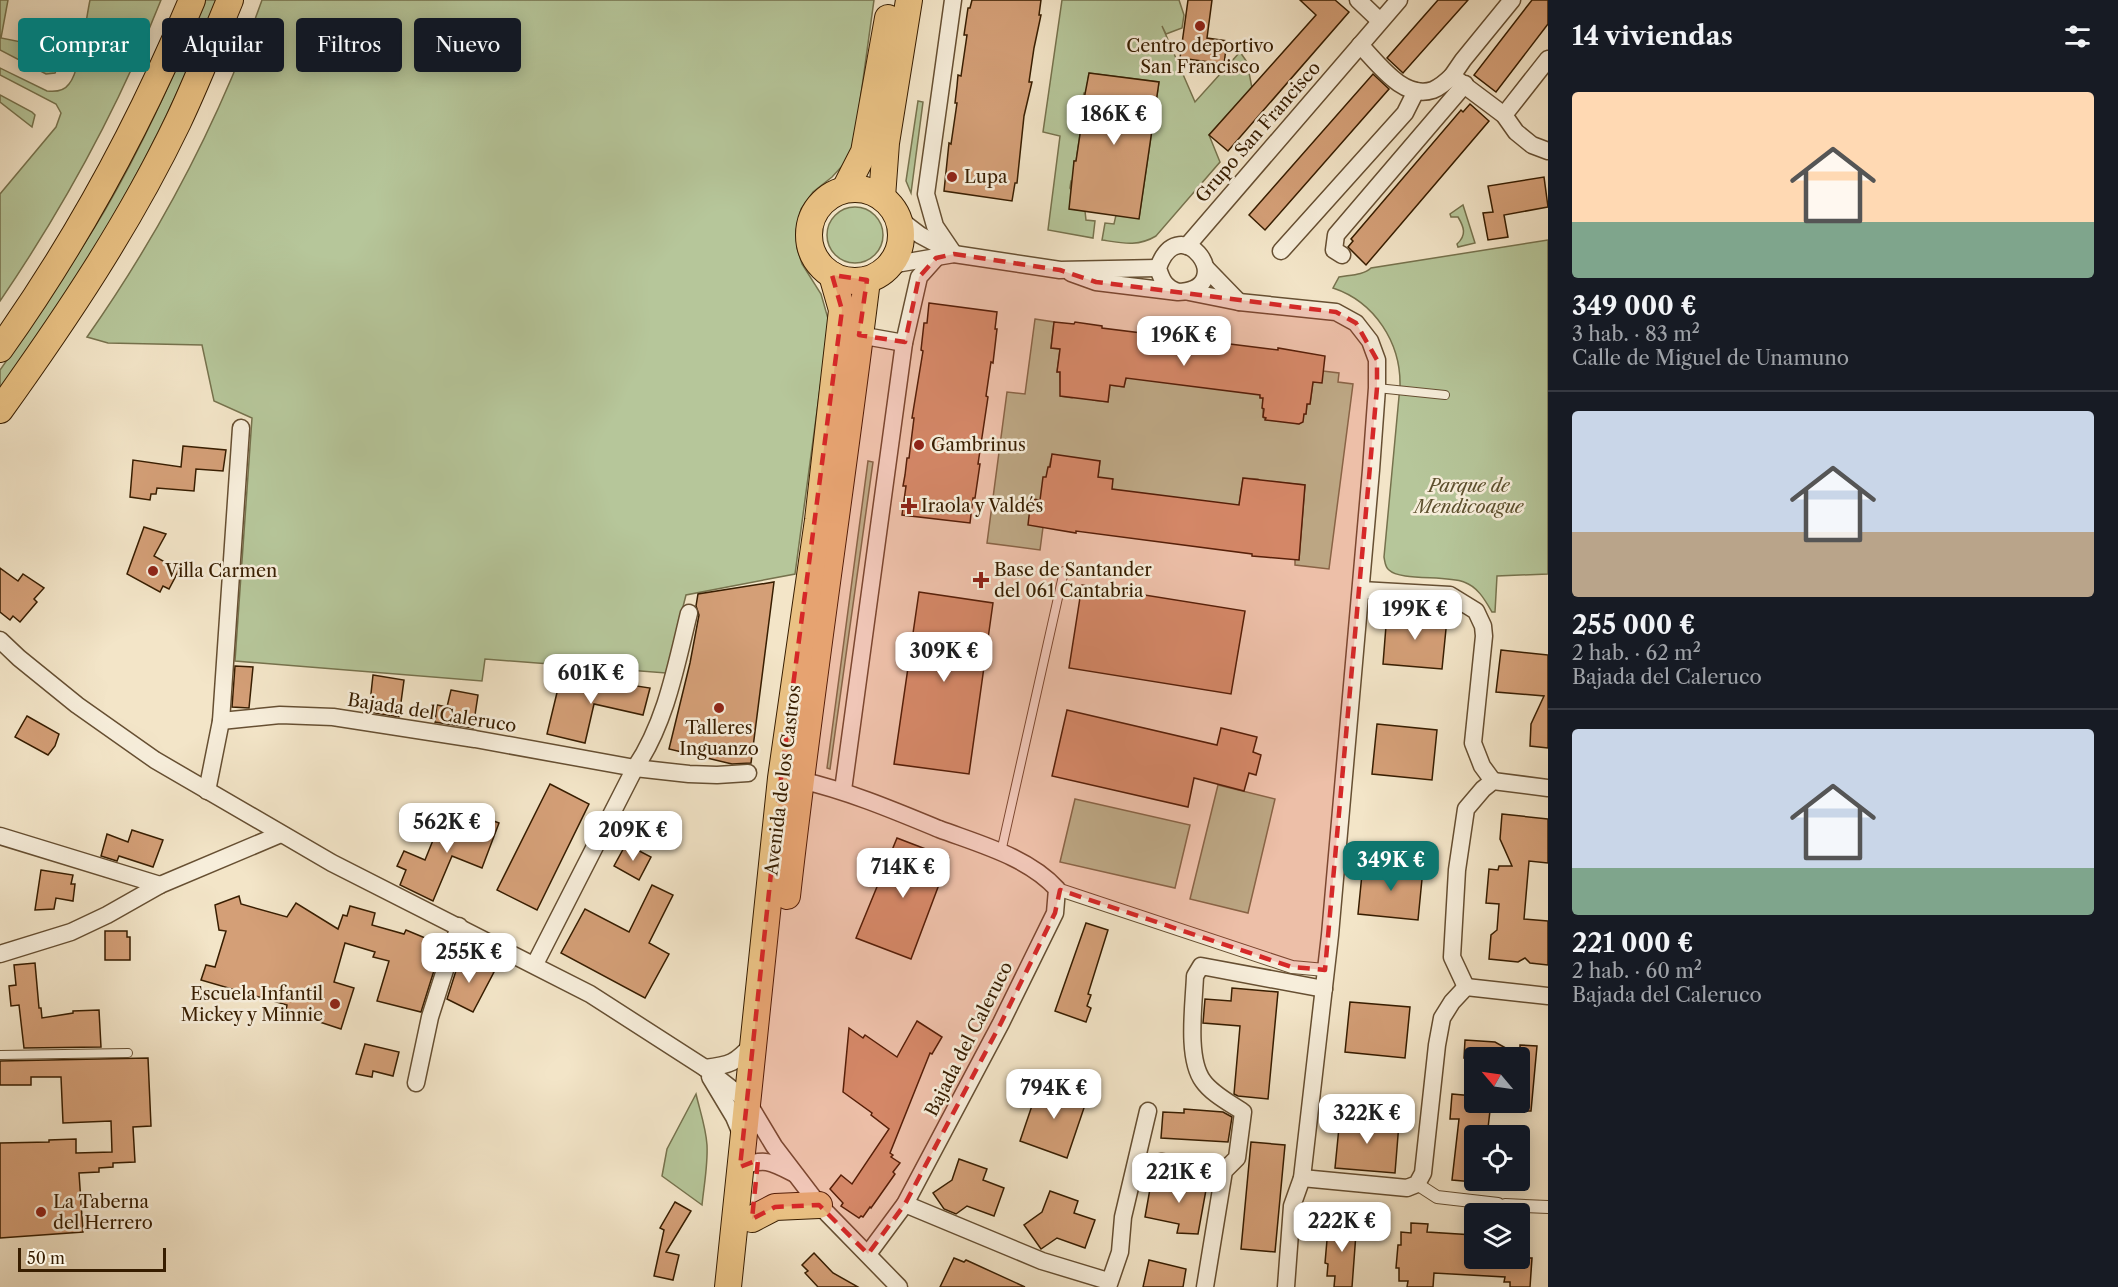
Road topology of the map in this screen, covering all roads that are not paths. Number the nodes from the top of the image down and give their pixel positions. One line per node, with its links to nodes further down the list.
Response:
1 (192, 0): 34 (main road)
2 (230, 0): 37 (main road)
3 (892, 0): 16 (main road)
4 (909, 0): 17 (main road)
5 (953, 0): 21 (street)
6 (1358, 0): 9 (street)
7 (1399, 0): 9 (street, Grupo San Francisco)
8 (1512, 0): 12 (street)
9 (1380, 21): 10 (street, Grupo San Francisco)
10 (1360, 45): 13 (street); 19 (street, Grupo San Francisco)
11 (1548, 59): 14 (street)
12 (1459, 80): 13 (street); 14 (street); 22 (street)
13 (1416, 92): 20 (street)
14 (1504, 115): 15 (street)
15 (1548, 152)
16 (845, 189): 17 (main road); 28 (main road)
17 (882, 197): 18 (main road)
18 (899, 219): 21 (street); 24 (main road)
19 (1187, 246): 25 (street); 26 (street)
20 (1281, 251)
21 (954, 254): 23 (street); 27 (street)
22 (1342, 255)
23 (936, 258): 24 (street); 33 (street)
24 (890, 265): 29 (main road)
25 (1158, 268): 27 (street); 30 (street)
26 (1206, 268): 30 (street); 31 (street)
27 (1060, 270): 30 (street)
28 (832, 275): 29 (main road); 63 (main road, Avenida de los Castros)
29 (867, 280): 32 (main road, Avenida de los Castros)
30 (1184, 292): 31 (street)
31 (1239, 302): 35 (street)
32 (859, 335): 33 (street); 46 (main road, Avenida de los Castros)
33 (904, 343): 49 (street)
34 (0, 349)
35 (1377, 388): 36 (lane); 40 (street)
36 (1445, 395)
37 (0, 410)
38 (241, 428): 43 (street)
39 (1064, 571): 53 (lane)
40 (1361, 590): 47 (street); 59 (street)
41 (688, 613): 44 (street)
42 (0, 640): 50 (street)
43 (221, 721): 44 (street, Bajada del Caleruco); 50 (street)
44 (634, 768): 45 (street, Bajada del Caleruco); 58 (street)
45 (748, 773)
46 (800, 780): 49 (street); 70 (main road, Avenida de los Castros)
47 (1493, 781): 48 (street); 60 (street)
48 (1548, 788)
49 (843, 790): 53 (street)
50 (207, 791): 51 (street)
51 (281, 834): 54 (street); 56 (street)
52 (0, 836): 54 (street)
53 (1000, 853): 55 (street)
54 (160, 885): 57 (street)
55 (1057, 889): 59 (street); 77 (street, Bajada del Caleruco)
56 (459, 926): 58 (street); 67 (street)
57 (0, 954)
58 (535, 964): 66 (street)
59 (1325, 970): 61 (street)
60 (1466, 987): 62 (street); 76 (street)
61 (1323, 989): 73 (street); 75 (street)
62 (1548, 996)
63 (754, 1043): 66 (street); 68 (main road, Avenida de los Castros)
64 (128, 1053): 65 (lane)
65 (0, 1055)
66 (705, 1068): 68 (street); 70 (street)
67 (416, 1083)
68 (747, 1101): 70 (main road, Avenida de los Castros)
69 (1148, 1111): 82 (street)
70 (753, 1134): 72 (main road, Avenida de los Castros); 74 (street)
71 (1161, 1162): 73 (street)
72 (749, 1164): 74 (street); 80 (main road, Avenida de los Castros); 83 (main road, Avenida de los Castros)
73 (1224, 1171): 86 (street)
74 (796, 1175): 78 (street)
75 (1302, 1178): 76 (street); 87 (street)
76 (1417, 1184): 79 (street)
77 (905, 1204): 81 (street, Bajada del Caleruco); 82 (street)
78 (819, 1205): 80 (main road); 81 (street)
79 (1548, 1207)
80 (752, 1219): 84 (main road, Avenida de los Castros)
81 (868, 1254): 85 (street)
82 (1108, 1284)
83 (728, 1287)
84 (743, 1287)
85 (899, 1287)
86 (1205, 1287)
87 (1286, 1287)

